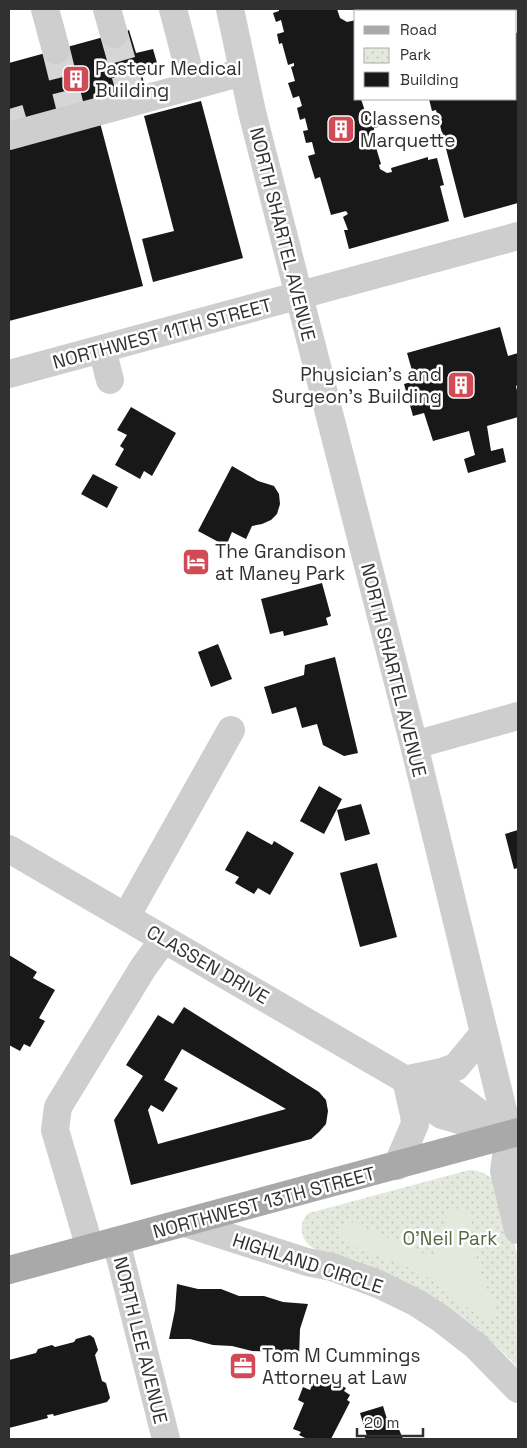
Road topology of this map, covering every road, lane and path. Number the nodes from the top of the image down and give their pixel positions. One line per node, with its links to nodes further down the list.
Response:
1 (45, 9): 5 (street)
2 (173, 9): 7 (street)
3 (218, 9): 6 (street, NORTH SHARTEL AVENUE)
4 (230, 9): 8 (street, NORTH SHARTEL AVENUE)
5 (56, 50)
6 (239, 73): 7 (street); 8 (street, NORTH SHARTEL AVENUE)
7 (194, 86): 9 (street)
8 (252, 112): 11 (street, NORTH SHARTEL AVENUE)
9 (13, 132)
10 (518, 236): 11 (street, NORTHWEST 11TH STREET)
11 (298, 296): 12 (street, NORTHWEST 11TH STREET); 17 (street, NORTH SHARTEL AVENUE)
12 (102, 349): 13 (street, NORTHWEST 11TH STREET); 14 (street)
13 (9, 374)
14 (110, 380)
15 (518, 716): 17 (street)
16 (232, 730): 19 (street)
17 (414, 745): 21 (street, NORTH SHARTEL AVENUE)
18 (9, 849): 19 (street, CLASSEN DRIVE)
19 (126, 916): 20 (street, CLASSEN DRIVE)
20 (164, 939): 22 (street, CLASSEN DRIVE); 28 (street)
21 (484, 1033): 22 (street); 23 (street, NORTH SHARTEL AVENUE)
22 (406, 1080): 23 (street, CLASSEN DRIVE); 24 (street)
23 (515, 1136): 24 (main road, NORTHWEST 13TH STREET); 26 (street, NORTH SHARTEL AVENUE)
24 (397, 1166): 25 (main road, NORTHWEST 13TH STREET)
25 (185, 1223): 27 (main road, NORTHWEST 13TH STREET); 30 (street, HIGHLAND CIRCLE)
26 (518, 1230)
27 (116, 1241): 28 (main road, NORTHWEST 13TH STREET); 31 (street, NORTH LEE AVENUE)
28 (90, 1248): 29 (main road, NORTHWEST 13TH STREET)
29 (9, 1270)
30 (518, 1389)
31 (166, 1439)

